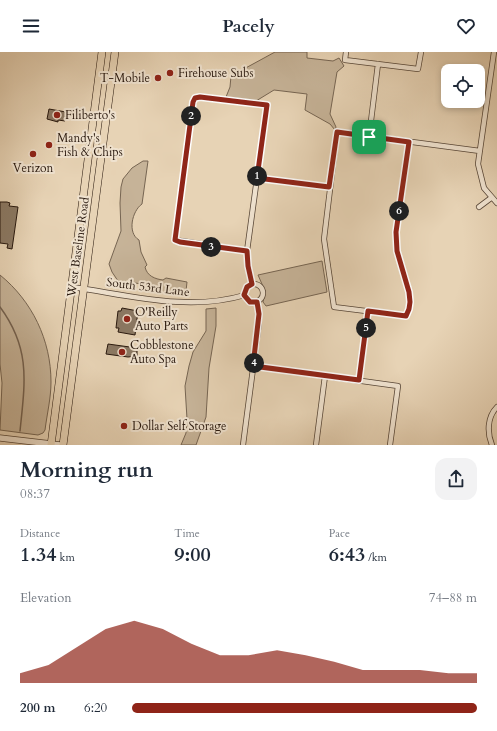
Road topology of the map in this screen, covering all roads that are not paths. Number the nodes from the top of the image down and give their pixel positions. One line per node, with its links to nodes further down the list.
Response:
1 (102, 52): 17 (main road, West Baseline Road)
2 (115, 52): 18 (main road, West Baseline Road)
3 (346, 52): 6 (street)
4 (420, 52): 6 (street)
5 (494, 52): 9 (street)
6 (378, 64): 7 (street)
7 (369, 137): 8 (street); 11 (street)
8 (409, 142): 9 (street); 21 (street)
9 (480, 151): 12 (street)
10 (257, 178): 11 (street); 15 (street); 15 (street)
11 (329, 187): 21 (street)
12 (491, 198): 13 (street); 14 (street)
13 (497, 203)
14 (479, 207)
15 (247, 251): 16 (street)
16 (252, 284): 19 (street); 20 (street)
17 (72, 287): 18 (street, South 53rd Lane); 27 (main road, West Baseline Road)
18 (84, 289): 19 (street, South 53rd Lane); 28 (main road, West Baseline Road)
19 (244, 295): 20 (street)
20 (257, 302): 22 (street)
21 (368, 311): 24 (street)
22 (253, 366): 23 (street); 29 (street)
23 (325, 376): 24 (street); 30 (street)
24 (359, 380): 31 (street)
25 (497, 407): 32 (street)
26 (0, 438): 27 (street)
27 (51, 445): 28 (street)
28 (61, 445)
29 (243, 445)
30 (316, 445)
31 (390, 445)
32 (492, 445)

